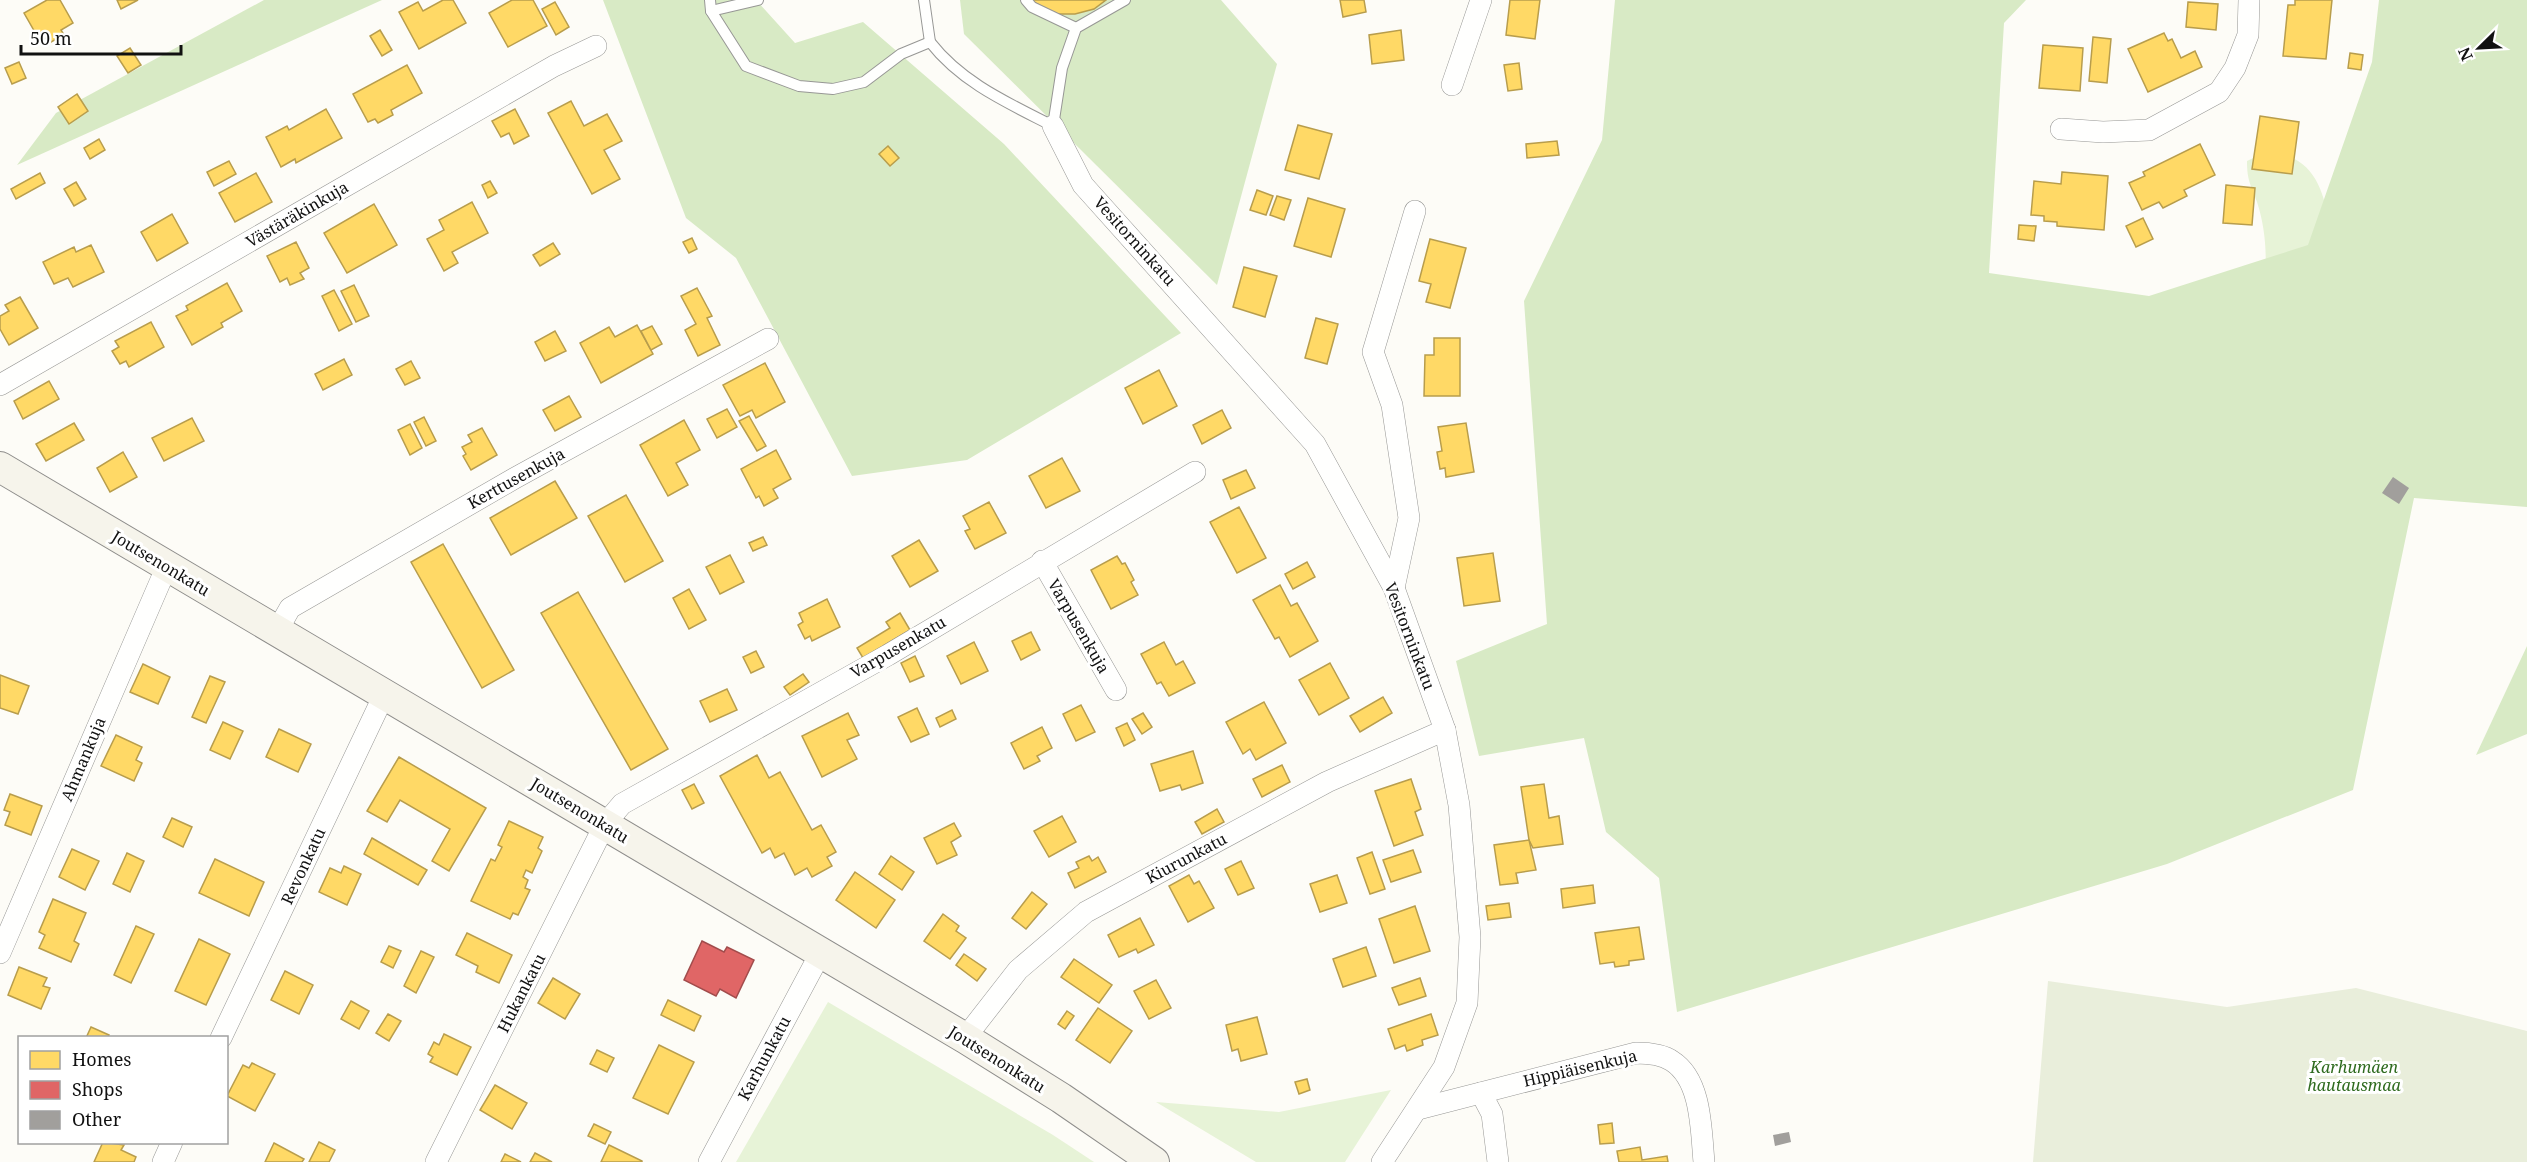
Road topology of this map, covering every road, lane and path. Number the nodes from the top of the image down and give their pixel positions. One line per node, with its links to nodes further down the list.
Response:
1 (758, 0): 7 (lane)
2 (924, 0): 9 (lane)
3 (1026, 0): 8 (lane)
4 (1125, 0): 8 (lane)
5 (1481, 0): 11 (street)
6 (2249, 0): 13 (street)
7 (711, 5): 9 (lane)
8 (1076, 28): 12 (lane)
9 (930, 42): 12 (lane)
10 (596, 46): 16 (street, Västäräkinkuja)
11 (1452, 85)
12 (1053, 126): 21 (street, Vesitorninkatu)
13 (2061, 129)
14 (1415, 211): 21 (street)
15 (768, 339): 22 (street, Kerttusenkuja)
16 (0, 385)
17 (0, 467): 20 (main road, Joutsenonkatu)
18 (1195, 472): 19 (street, Varpusenkatu)
19 (1042, 561): 23 (street, Varpusenkuja); 26 (street, Varpusenkatu)
20 (167, 566): 22 (main road, Joutsenonkatu); 27 (street, Ahmankuja)
21 (1394, 588): 25 (street, Vesitorninkatu)
22 (277, 631): 24 (main road, Joutsenonkatu)
23 (1116, 690)
24 (384, 694): 26 (main road, Joutsenonkatu); 29 (street, Revonkatu)
25 (1444, 730): 30 (street, Kiurunkatu); 32 (street, Vesitorninkatu)
26 (605, 824): 28 (main road, Joutsenonkatu); 35 (street, Hukankatu)
27 (0, 953)
28 (820, 954): 30 (main road, Joutsenonkatu); 36 (street, Karhunkatu)
29 (223, 1036)
30 (965, 1038): 37 (main road, Joutsenonkatu)
31 (1481, 1093): 32 (street, Hippiäisenkuja); 39 (street); 40 (street, Hippiäisenkuja)
32 (1418, 1109): 38 (street, Vesitorninkatu)
33 (172, 1144): 34 (street)
34 (163, 1162)
35 (436, 1162)
36 (709, 1162)
37 (1154, 1162)
38 (1382, 1162)
39 (1498, 1162)
40 (1704, 1162)

